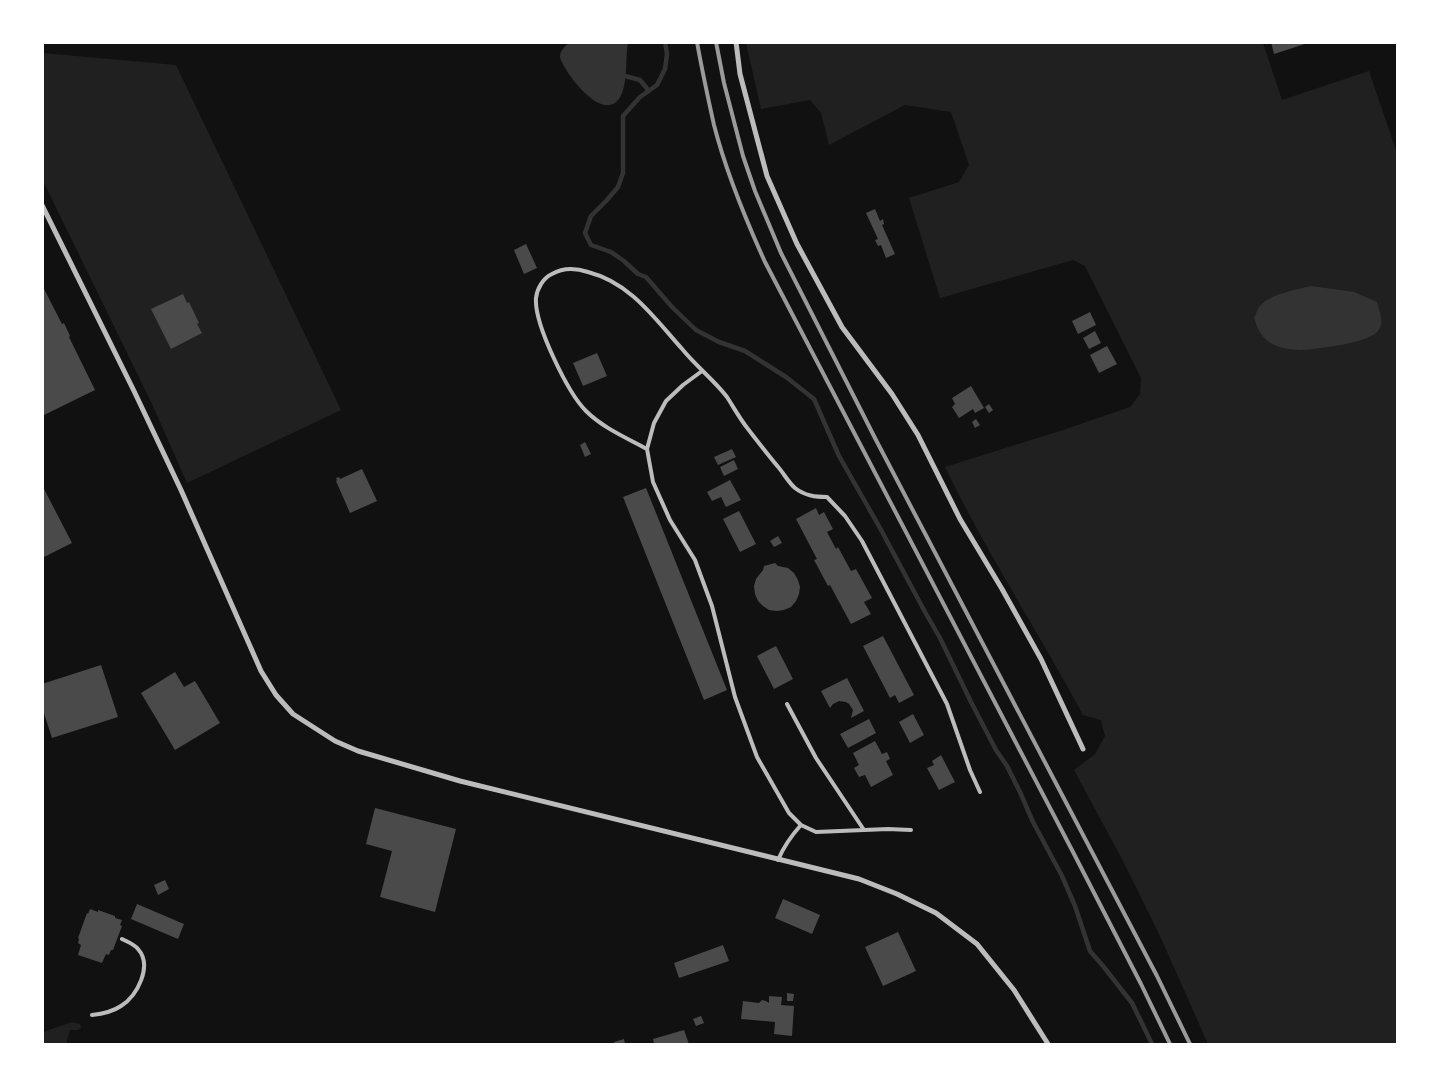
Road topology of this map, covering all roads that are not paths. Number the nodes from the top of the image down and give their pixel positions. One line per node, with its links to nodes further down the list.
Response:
1 (736, 42): 6 (street)
2 (42, 205): 11 (street)
3 (702, 371): 4 (lane); 4 (lane); 7 (lane)
4 (648, 449): 8 (lane)
5 (787, 704): 9 (lane)
6 (1083, 749)
7 (980, 792)
8 (801, 825): 9 (lane); 11 (lane)
9 (864, 830): 10 (lane)
10 (911, 830)
11 (778, 860): 14 (street)
12 (122, 939): 13 (lane)
13 (92, 1015)
14 (1048, 1044)

